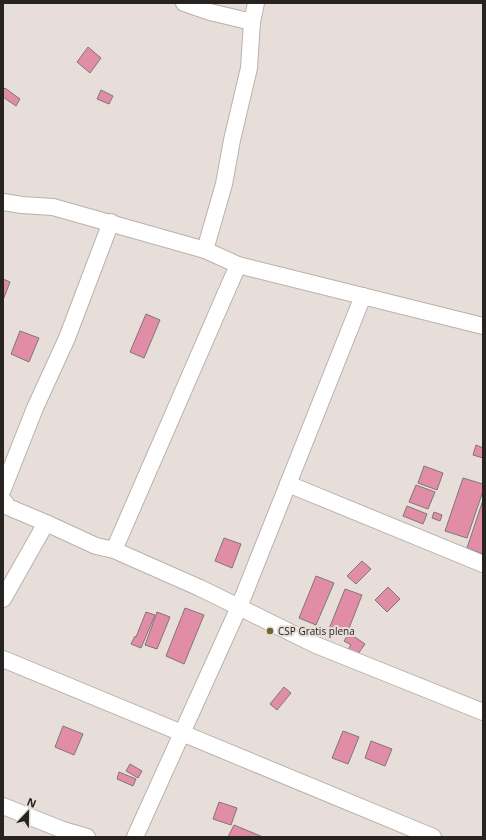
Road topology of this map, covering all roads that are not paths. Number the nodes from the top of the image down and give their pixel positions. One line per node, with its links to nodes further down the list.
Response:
1 (184, 3): 3 (street)
2 (256, 3): 3 (street)
3 (252, 22): 6 (street)
4 (3, 202): 5 (street)
5 (110, 222): 6 (street); 11 (street)
6 (205, 250): 7 (street)
7 (238, 265): 8 (street); 14 (street)
8 (363, 296): 9 (street); 10 (street)
9 (483, 326)
10 (288, 484): 15 (street); 17 (street)
11 (3, 489)
12 (3, 500): 13 (street)
13 (46, 523): 14 (street); 16 (street)
14 (114, 550): 17 (street)
15 (483, 564)
16 (3, 599)
17 (239, 607): 19 (street); 20 (street)
18 (3, 659): 20 (street)
19 (483, 712)
20 (182, 732): 23 (street); 24 (street)
21 (3, 806): 22 (street)
22 (87, 837)
23 (135, 837)
24 (433, 837)

